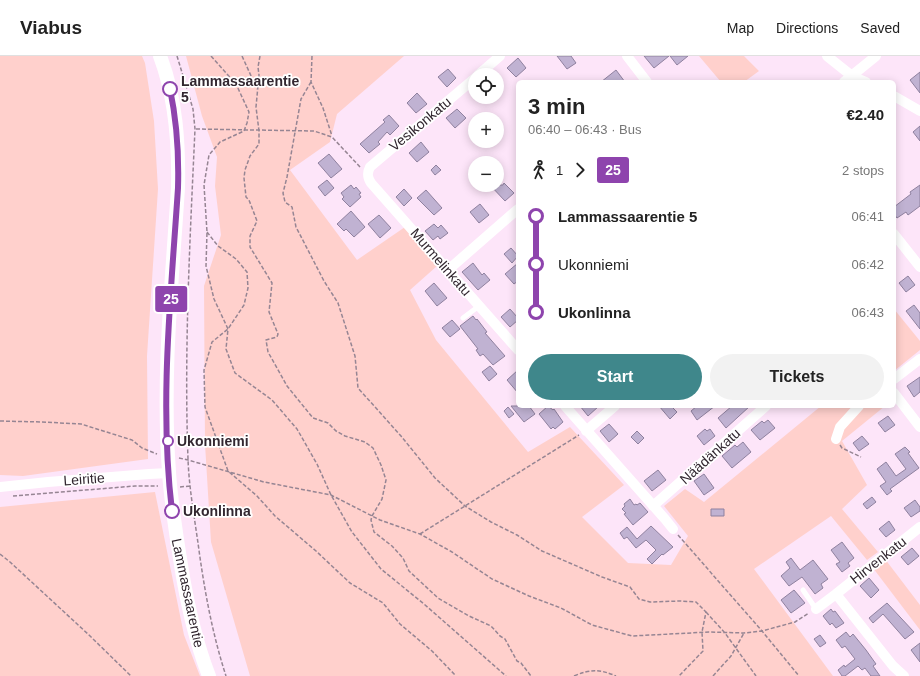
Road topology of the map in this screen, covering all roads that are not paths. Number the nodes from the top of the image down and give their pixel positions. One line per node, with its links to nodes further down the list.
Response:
1 (160, 56): 30 (street, Lammassaarentie)
2 (500, 56): 6 (street)
3 (627, 56): 8 (street)
4 (826, 56): 7 (street)
5 (876, 56): 7 (street)
6 (486, 68)
7 (848, 79)
8 (645, 80)
9 (468, 84): 12 (street, Vesikonkatu)
10 (896, 97): 11 (street)
11 (920, 111)
12 (368, 172): 16 (street, Murmelinkatu)
13 (516, 211): 16 (street)
14 (896, 237): 15 (street)
15 (920, 267)
16 (448, 270): 17 (street, Murmelinkatu)
17 (479, 306): 18 (lane); 19 (street, Murmelinkatu)
18 (463, 318)
19 (516, 348)
20 (920, 359): 21 (street)
21 (896, 377)
22 (896, 396): 27 (street)
23 (567, 408): 28 (street)
24 (613, 408): 28 (street)
25 (764, 408): 32 (street, Näädänkatu)
26 (857, 408): 29 (street)
27 (920, 427)
28 (586, 431): 32 (street)
29 (836, 439)
30 (170, 480): 31 (street, Leiritie); 38 (street, Lammassaarentie)
31 (0, 487)
32 (654, 506): 34 (street)
33 (920, 527): 36 (street, Hirvenkatu)
34 (673, 529)
35 (802, 590): 37 (lane)
36 (836, 594): 37 (street, Hirvenkatu); 39 (street, Hirvenkatu)
37 (816, 609)
38 (209, 676)
39 (904, 676)

